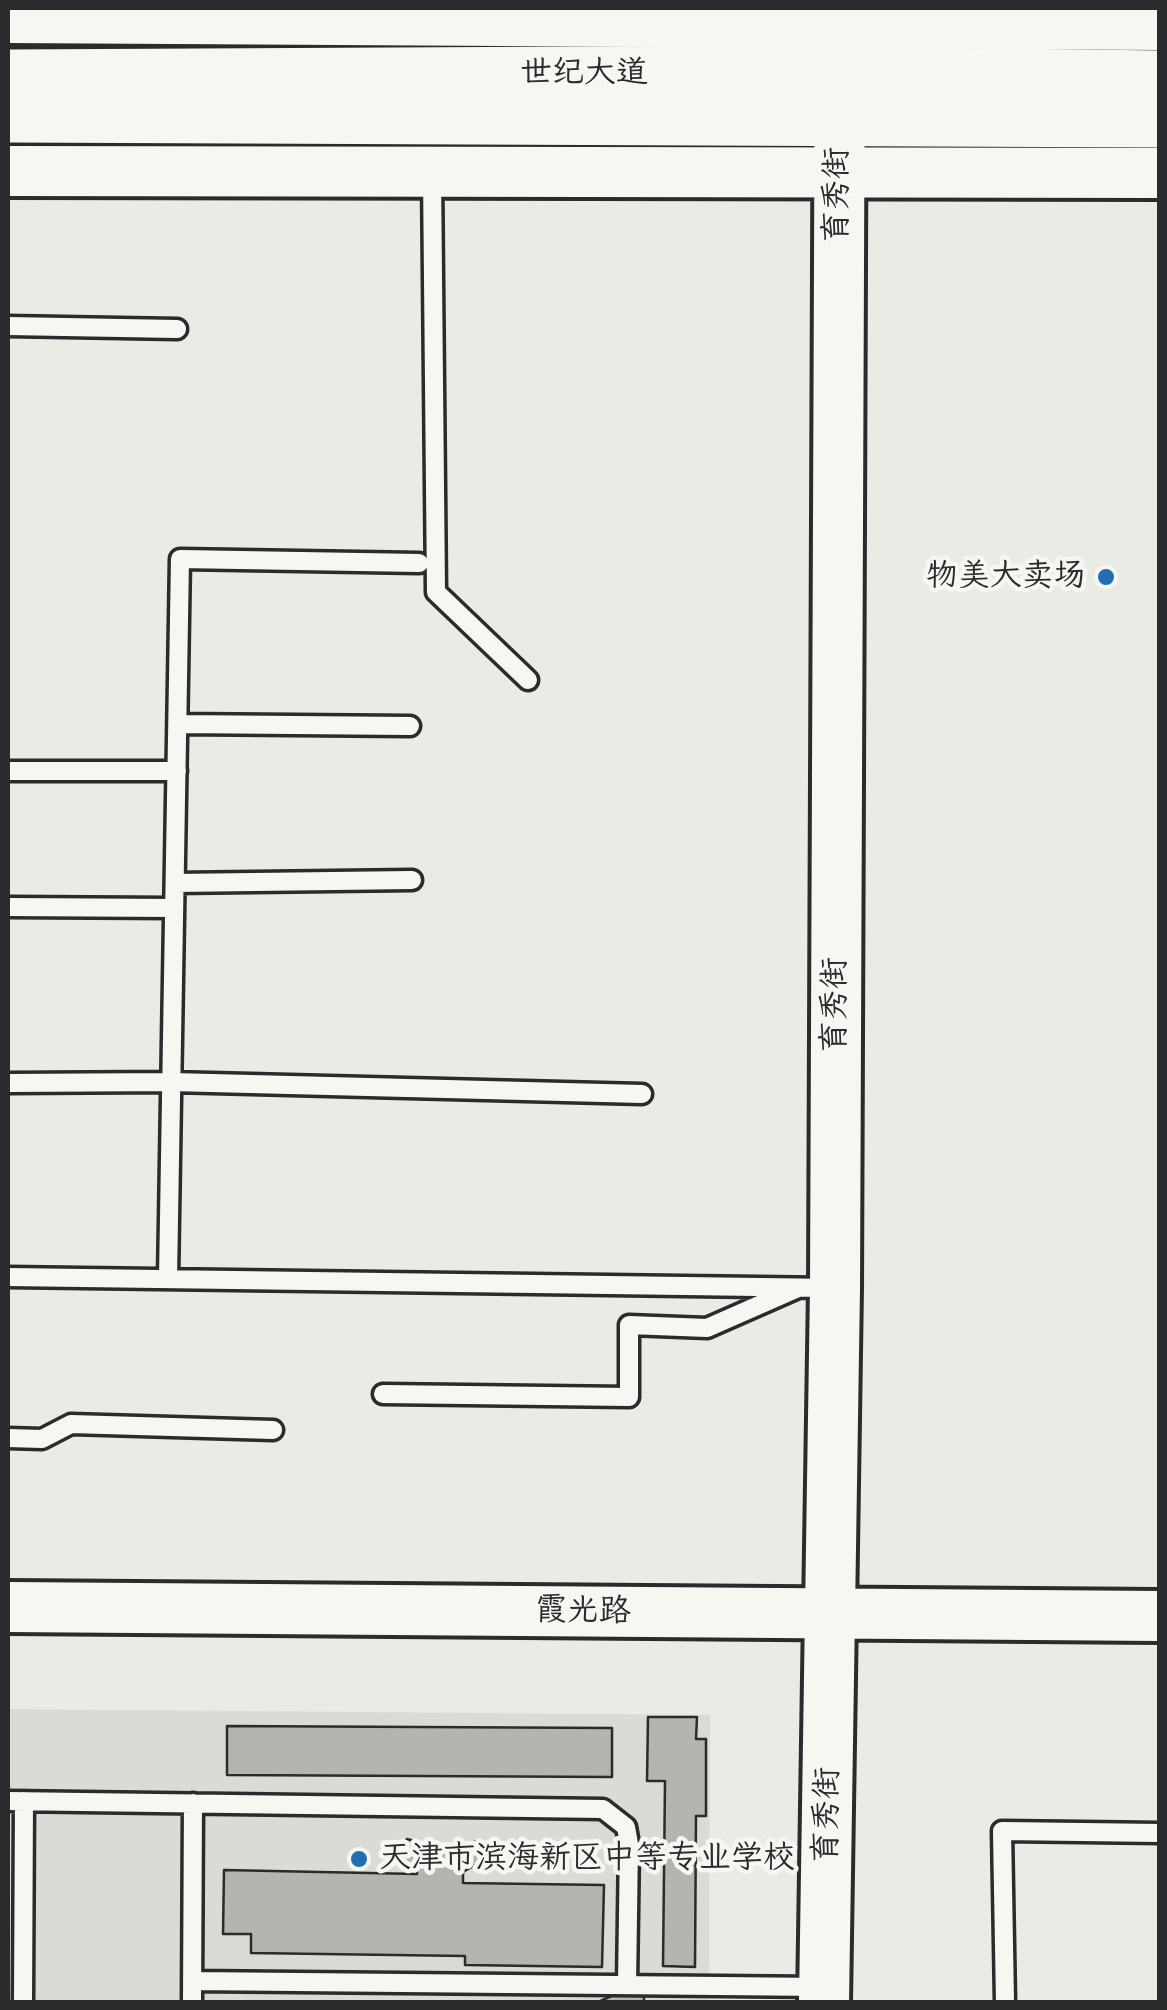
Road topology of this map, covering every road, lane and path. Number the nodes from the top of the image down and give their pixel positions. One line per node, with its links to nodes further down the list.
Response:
1 (8, 18): 3 (street)
2 (1160, 25): 3 (street)
3 (825, 57): 4 (main road, 世纪大道); 5 (main road, 世纪大道); 7 (main road, 世纪大道); 8 (main road, 世纪大道); 11 (street, 育秀街)
4 (8, 77)
5 (1160, 78)
6 (8, 114): 8 (main road, 世纪大道)
7 (1160, 120)
8 (432, 146): 9 (street); 11 (street); 15 (lane)
9 (8, 170)
10 (1160, 173): 11 (street)
11 (824, 174): 29 (street, 育秀街)
12 (8, 326): 13 (lane)
13 (177, 329)
14 (419, 562): 16 (lane)
15 (528, 680)
16 (178, 724): 17 (lane); 19 (lane)
17 (410, 726)
18 (8, 770): 19 (lane)
19 (176, 772): 21 (lane)
20 (412, 880): 21 (lane)
21 (175, 883): 23 (lane)
22 (8, 907): 23 (lane)
23 (174, 908): 24 (lane)
24 (172, 1082): 25 (lane); 26 (lane); 28 (lane)
25 (8, 1083)
26 (642, 1094)
27 (8, 1277): 28 (lane)
28 (168, 1278): 29 (lane)
29 (819, 1286): 30 (lane); 35 (street, 育秀街)
30 (384, 1394)
31 (273, 1430): 32 (lane)
32 (8, 1438)
33 (8, 1607): 35 (street, 霞光路)
34 (1160, 1616): 35 (street, 霞光路)
35 (817, 1626): 36 (street, 霞光路); 37 (street, 霞光路); 44 (street, 育秀街)
36 (8, 1631)
37 (1160, 1639)
38 (16, 1801): 39 (lane); 45 (lane)
39 (193, 1803): 41 (lane); 43 (lane)
40 (1160, 1833): 48 (lane)
41 (192, 1980): 42 (lane); 46 (lane)
42 (432, 1983): 43 (lane); 47 (lane)
43 (627, 1985): 44 (lane)
44 (812, 1995)
45 (23, 2002)
46 (192, 2002)
47 (431, 2002)
48 (1005, 2002)

